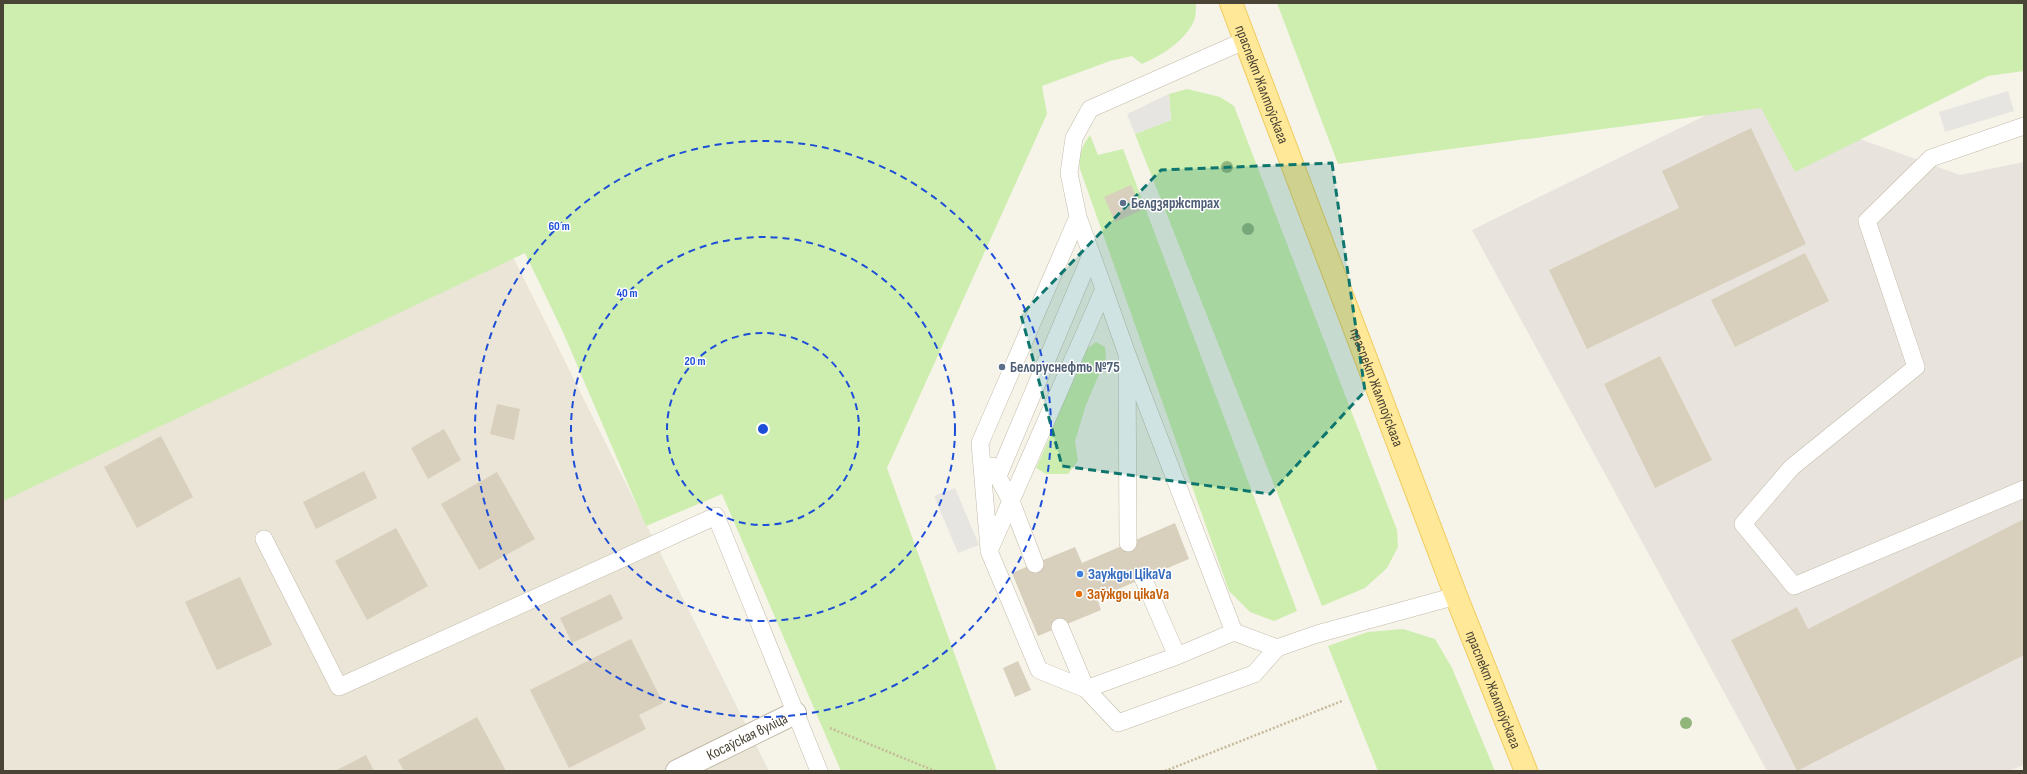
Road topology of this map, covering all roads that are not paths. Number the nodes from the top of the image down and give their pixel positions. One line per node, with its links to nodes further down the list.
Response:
1 (1232, 3): 2 (main road, праспект Жалтоўскага)
2 (1246, 40): 4 (lane); 17 (main road, праспект Жалтоўскага)
3 (2024, 126): 10 (lane)
4 (1078, 218): 5 (lane); 8 (lane)
5 (1091, 255): 6 (lane); 9 (lane)
6 (1104, 289): 7 (lane); 11 (lane)
7 (1127, 354): 13 (lane); 19 (lane)
8 (980, 443): 9 (lane); 14 (lane)
9 (998, 476): 11 (lane)
10 (2024, 489)
11 (1012, 501): 14 (lane); 15 (lane)
12 (264, 539): 23 (lane)
13 (1128, 543)
14 (989, 552): 22 (lane)
15 (1034, 564)
16 (1143, 578): 21 (lane)
17 (1456, 596): 20 (lane); 26 (main road, праспект Жалтоўскага)
18 (1060, 627): 22 (lane)
19 (1234, 632): 20 (lane); 21 (lane)
20 (1277, 648): 22 (lane)
21 (1177, 656): 22 (lane)
22 (1086, 689)
23 (795, 713): 24 (street, Косаўская вуліца); 25 (lane)
24 (677, 771)
25 (819, 771)
26 (1526, 771)

